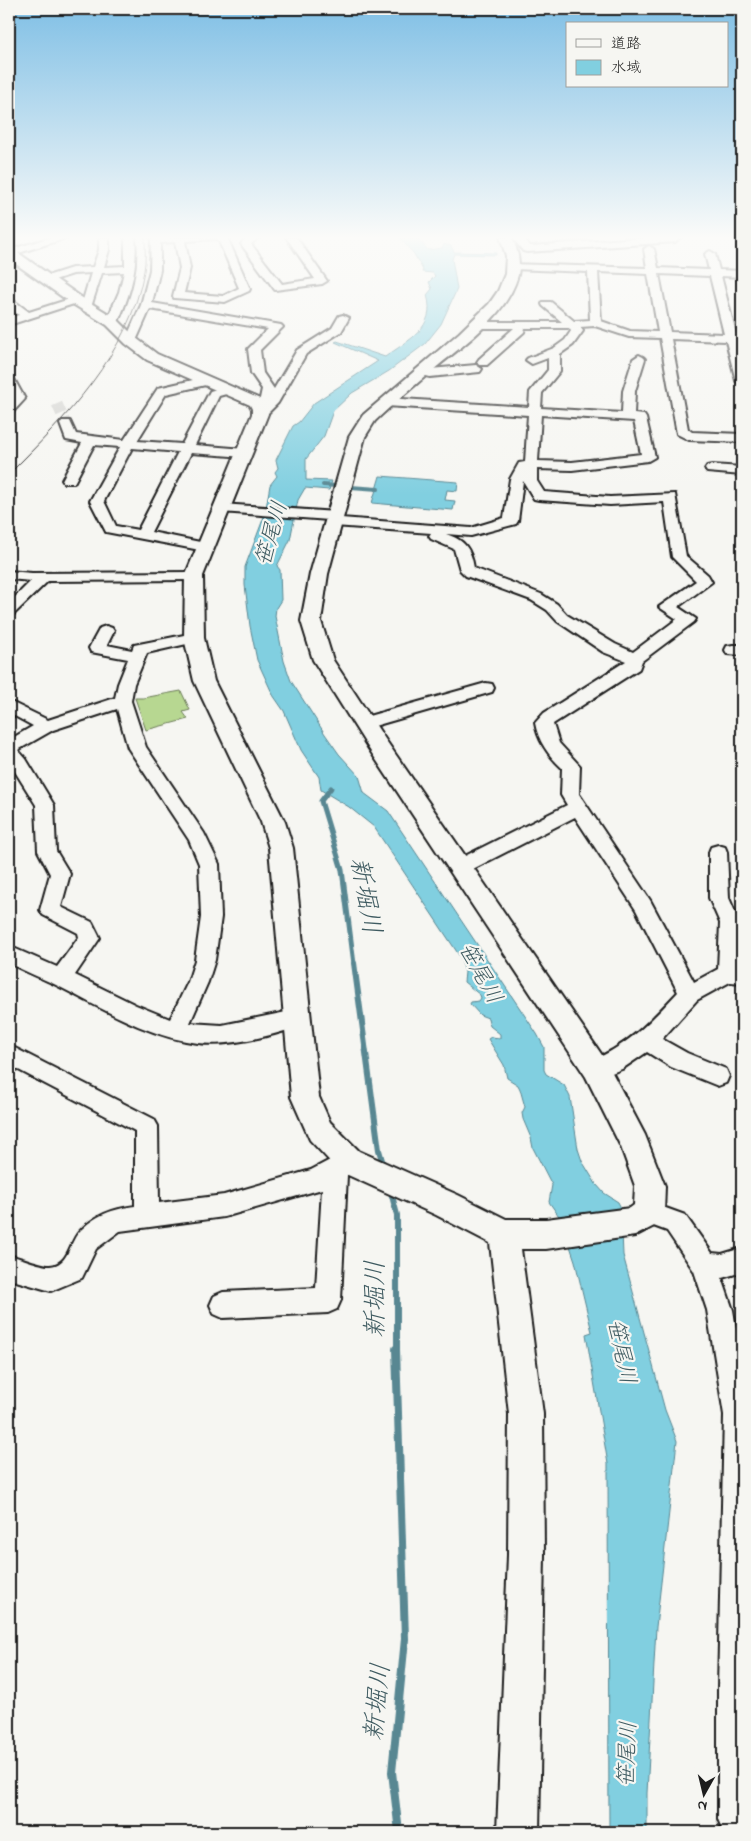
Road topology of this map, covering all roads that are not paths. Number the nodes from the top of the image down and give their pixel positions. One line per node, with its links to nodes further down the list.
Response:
1 (113, 323): 14 (street)
2 (139, 323): 14 (street)
3 (253, 323): 25 (street)
4 (341, 323): 25 (street)
5 (569, 323): 11 (street)
6 (596, 323): 11 (street); 12 (street)
7 (663, 323): 12 (street)
8 (732, 323): 13 (street)
9 (477, 325): 10 (street); 18 (street)
10 (519, 325): 11 (street); 18 (street)
11 (573, 325): 15 (street)
12 (666, 335): 13 (street); 29 (street)
13 (737, 337): 21 (street)
14 (131, 341): 20 (street)
15 (554, 353): 17 (street); 26 (street)
16 (639, 359): 27 (street)
17 (532, 360)
18 (422, 371): 23 (street)
19 (9, 380): 24 (street)
20 (206, 381): 22 (street); 31 (street)
21 (742, 381)
22 (226, 390): 25 (street); 32 (street)
23 (386, 402): 26 (street); 39 (street)
24 (9, 410)
25 (262, 411): 33 (street)
26 (536, 412): 27 (street); 34 (street)
27 (628, 417): 34 (street)
28 (66, 424): 30 (street)
29 (742, 438)
30 (90, 441): 31 (street); 37 (street)
31 (128, 444): 32 (street); 41 (street)
32 (186, 448): 33 (street); 41 (street)
33 (245, 453): 38 (street)
34 (531, 465): 40 (street); 50 (street)
35 (712, 470): 36 (street)
36 (742, 471)
37 (69, 480)
38 (226, 508): 39 (street); 42 (street)
39 (330, 518): 40 (street); 54 (street)
40 (430, 529): 50 (street)
41 (142, 535): 42 (street)
42 (205, 547): 44 (street)
43 (9, 575): 45 (street)
44 (194, 576): 45 (street); 48 (street)
45 (44, 577): 46 (street)
46 (9, 611)
47 (106, 631): 49 (street)
48 (194, 638): 49 (street); 65 (street)
49 (136, 656): 52 (street)
50 (635, 659): 58 (street)
51 (486, 688): 54 (street)
52 (123, 702): 55 (street); 66 (street)
53 (9, 706): 55 (street)
54 (364, 723): 60 (street)
55 (47, 726): 56 (street)
56 (9, 746)
57 (9, 751): 63 (street)
58 (580, 809): 60 (street); 64 (street)
59 (718, 852): 62 (street)
60 (460, 867): 69 (street)
61 (11, 959): 63 (street)
62 (735, 974): 64 (street)
63 (61, 978): 66 (street)
64 (690, 994): 67 (street)
65 (296, 1019): 66 (street); 71 (street)
66 (176, 1030)
67 (646, 1040): 69 (street); 70 (street)
68 (9, 1054): 72 (street)
69 (596, 1068): 73 (street)
70 (718, 1076)
71 (342, 1165): 72 (street); 74 (street); 78 (street)
72 (147, 1216): 77 (street)
73 (642, 1218): 74 (street); 76 (street)
74 (504, 1234): 80 (street)
75 (742, 1260): 76 (street)
76 (705, 1265): 79 (street)
77 (9, 1267)
78 (223, 1305)
79 (735, 1818)
80 (518, 1832)

